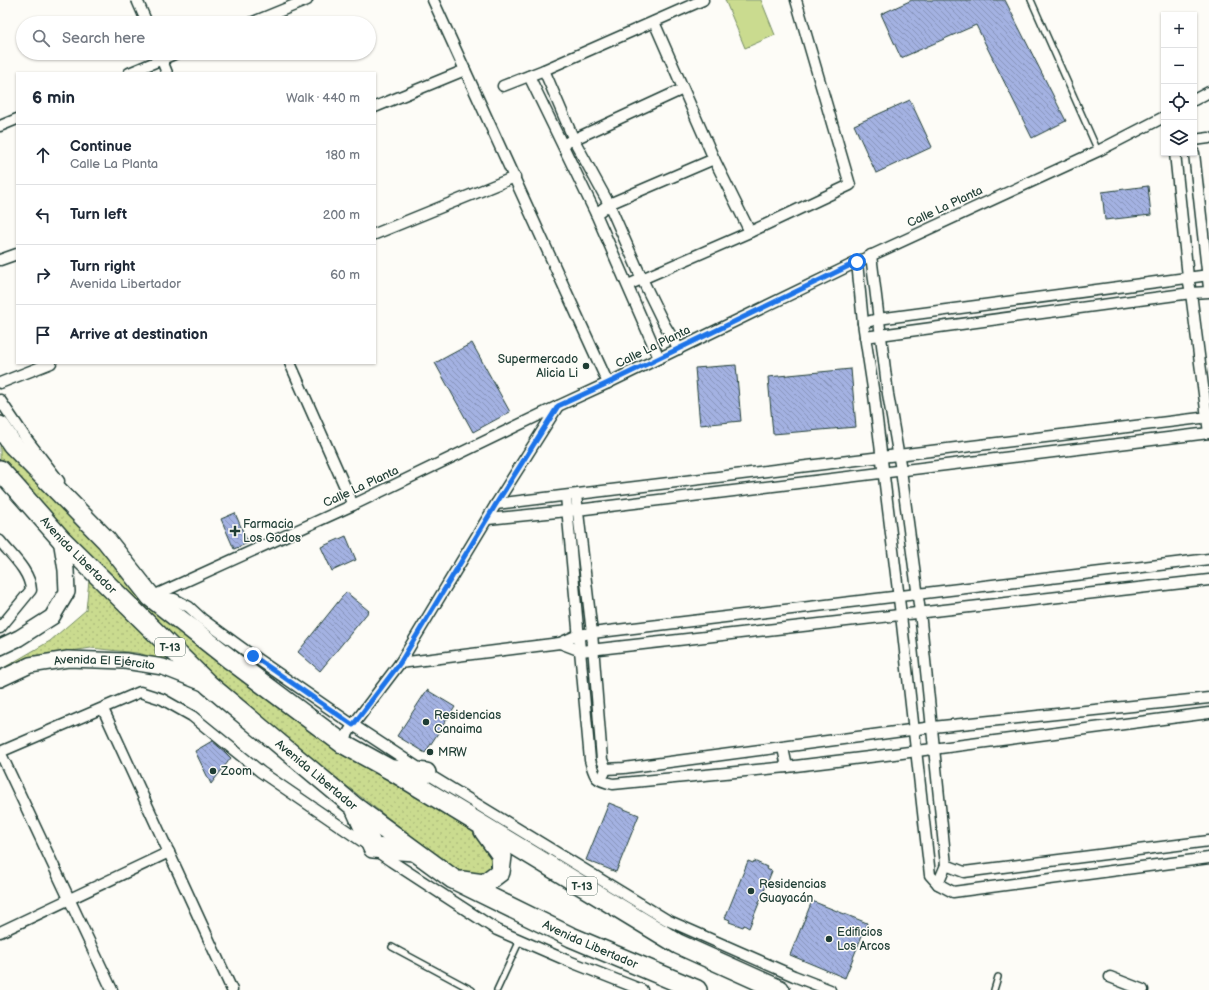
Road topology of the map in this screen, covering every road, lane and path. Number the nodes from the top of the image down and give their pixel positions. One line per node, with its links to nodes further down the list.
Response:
1 (137, 0): 7 (street)
2 (307, 0): 8 (street)
3 (433, 0): 12 (street)
4 (703, 0): 9 (street)
5 (796, 0): 36 (street)
6 (1031, 0): 29 (lane)
7 (144, 16)
8 (268, 16)
9 (654, 22): 13 (street); 18 (street)
10 (153, 60): 14 (street)
11 (162, 60): 15 (street)
12 (465, 70): 21 (street); 33 (street)
13 (544, 70): 16 (street); 26 (street)
14 (131, 72)
15 (167, 72)
16 (529, 76): 17 (street); 28 (street)
17 (503, 86)
18 (683, 89): 26 (street); 32 (street)
19 (1209, 92): 20 (street)
20 (1197, 98)
21 (376, 107)
22 (16, 119): 24 (street)
23 (1161, 119): 29 (street, Calle La Planta)
24 (0, 126)
25 (1209, 138): 27 (street)
26 (574, 140): 28 (street); 34 (street)
27 (1197, 140)
28 (562, 144): 35 (street)
29 (1098, 151): 39 (street, Calle La Planta)
30 (1175, 156): 43 (street)
31 (1194, 156): 42 (street)
32 (714, 158): 34 (street); 36 (street)
33 (515, 176): 37 (street); 58 (street)
34 (609, 204): 35 (street); 44 (street)
35 (596, 214): 45 (street)
36 (750, 232): 44 (street)
37 (376, 234)
38 (16, 254): 40 (street)
39 (871, 255): 41 (street, Calle La Planta); 49 (street)
40 (0, 260)
41 (857, 262): 50 (street); 53 (street, Calle La Planta)
42 (1208, 275): 43 (street); 46 (street)
43 (1188, 278): 48 (street); 49 (street)
44 (642, 279): 45 (street); 53 (street)
45 (628, 285): 54 (street)
46 (1209, 288)
47 (1209, 292): 48 (street)
48 (1191, 293): 51 (street); 61 (street)
49 (878, 319): 50 (street); 51 (street)
50 (863, 323): 52 (street)
51 (880, 334): 52 (street); 64 (street)
52 (865, 337): 65 (street)
53 (679, 349): 54 (street, Calle La Planta)
54 (659, 358): 58 (street, Calle La Planta)
55 (48, 364): 57 (street)
56 (290, 364): 71 (street)
57 (0, 383)
58 (608, 383): 60 (street, Calle La Planta)
59 (0, 400): 75 (street)
60 (558, 406): 70 (street); 71 (street, Calle La Planta)
61 (1208, 417): 63 (street); 64 (street)
62 (0, 426): 75 (highway, T-13)
63 (1209, 433): 67 (street)
64 (898, 456): 65 (street); 67 (street)
65 (881, 458): 68 (street); 69 (street)
66 (0, 470): 74 (highway, Avenida Libertador / T-13)
67 (901, 470): 68 (street); 79 (street)
68 (882, 472): 72 (street); 80 (street)
69 (571, 495): 70 (street); 72 (street)
70 (496, 504): 73 (street)
71 (353, 506): 81 (street, Calle La Planta)
72 (572, 511): 73 (street); 85 (street); 86 (street)
73 (488, 519): 91 (street)
74 (61, 539): 88 (street); 93 (highway, Avenida Libertador / T-13)
75 (106, 540): 81 (highway, T-13)
76 (0, 541): 84 (street)
77 (1209, 558): 79 (street)
78 (1209, 580): 82 (street)
79 (918, 594): 80 (street); 82 (street)
80 (898, 595): 83 (street); 85 (street)
81 (151, 597): 97 (street); 100 (highway, T-13)
82 (920, 612): 83 (street); 98 (street)
83 (901, 615): 89 (street); 99 (street)
84 (0, 628)
85 (592, 633): 86 (street); 89 (street)
86 (578, 635): 87 (street); 90 (street)
87 (560, 643): 90 (street); 91 (street)
88 (0, 647)
89 (593, 650): 90 (street); 106 (street)
90 (580, 651): 109 (street)
91 (400, 663): 97 (street)
92 (0, 679): 93 (street, Avenida El Ejército)
93 (209, 686): 110 (highway, Avenida Libertador / T-13)
94 (1209, 698): 98 (street)
95 (103, 709): 103 (street, Avenida Libertador); 113 (street, Avenida Libertador); 115 (street)
96 (1209, 713): 102 (street)
97 (353, 725): 100 (street); 108 (street)
98 (933, 728): 99 (street); 102 (street)
99 (914, 730): 101 (street); 104 (street)
100 (342, 743): 107 (highway, T-13)
101 (783, 748): 105 (street); 106 (street)
102 (934, 749): 104 (street); 117 (street)
103 (0, 752): 120 (street)
104 (916, 752): 105 (street); 119 (street)
105 (787, 767): 109 (street)
106 (606, 769): 109 (street)
107 (391, 770): 108 (highway, T-13); 111 (highway, T-13)
108 (426, 773): 133 (street)
109 (600, 782)
110 (356, 808): 113 (highway); 114 (highway, Avenida Libertador / T-13)
111 (481, 826): 118 (highway, T-13); 132 (highway, T-13)
112 (1209, 841): 117 (street)
113 (373, 848): 114 (highway); 122 (street, Avenida Libertador)
114 (414, 851): 118 (highway, Avenida Libertador / T-13)
115 (169, 852): 120 (street); 127 (street)
116 (1209, 858): 119 (street)
117 (946, 865): 119 (street)
118 (453, 879): 131 (highway, Avenida Libertador / T-13)
119 (938, 884)
120 (69, 899): 121 (street); 126 (street)
121 (0, 932)
122 (520, 940): 129 (lane); 130 (street, Avenida Libertador)
123 (392, 947): 128 (lane)
124 (998, 977): 134 (lane)
125 (1110, 977): 135 (street)
126 (112, 990)
127 (232, 990)
128 (472, 990)
129 (497, 990)
130 (642, 990)
131 (697, 990)
132 (780, 990)
133 (830, 990)
134 (994, 990)
135 (1143, 990)

